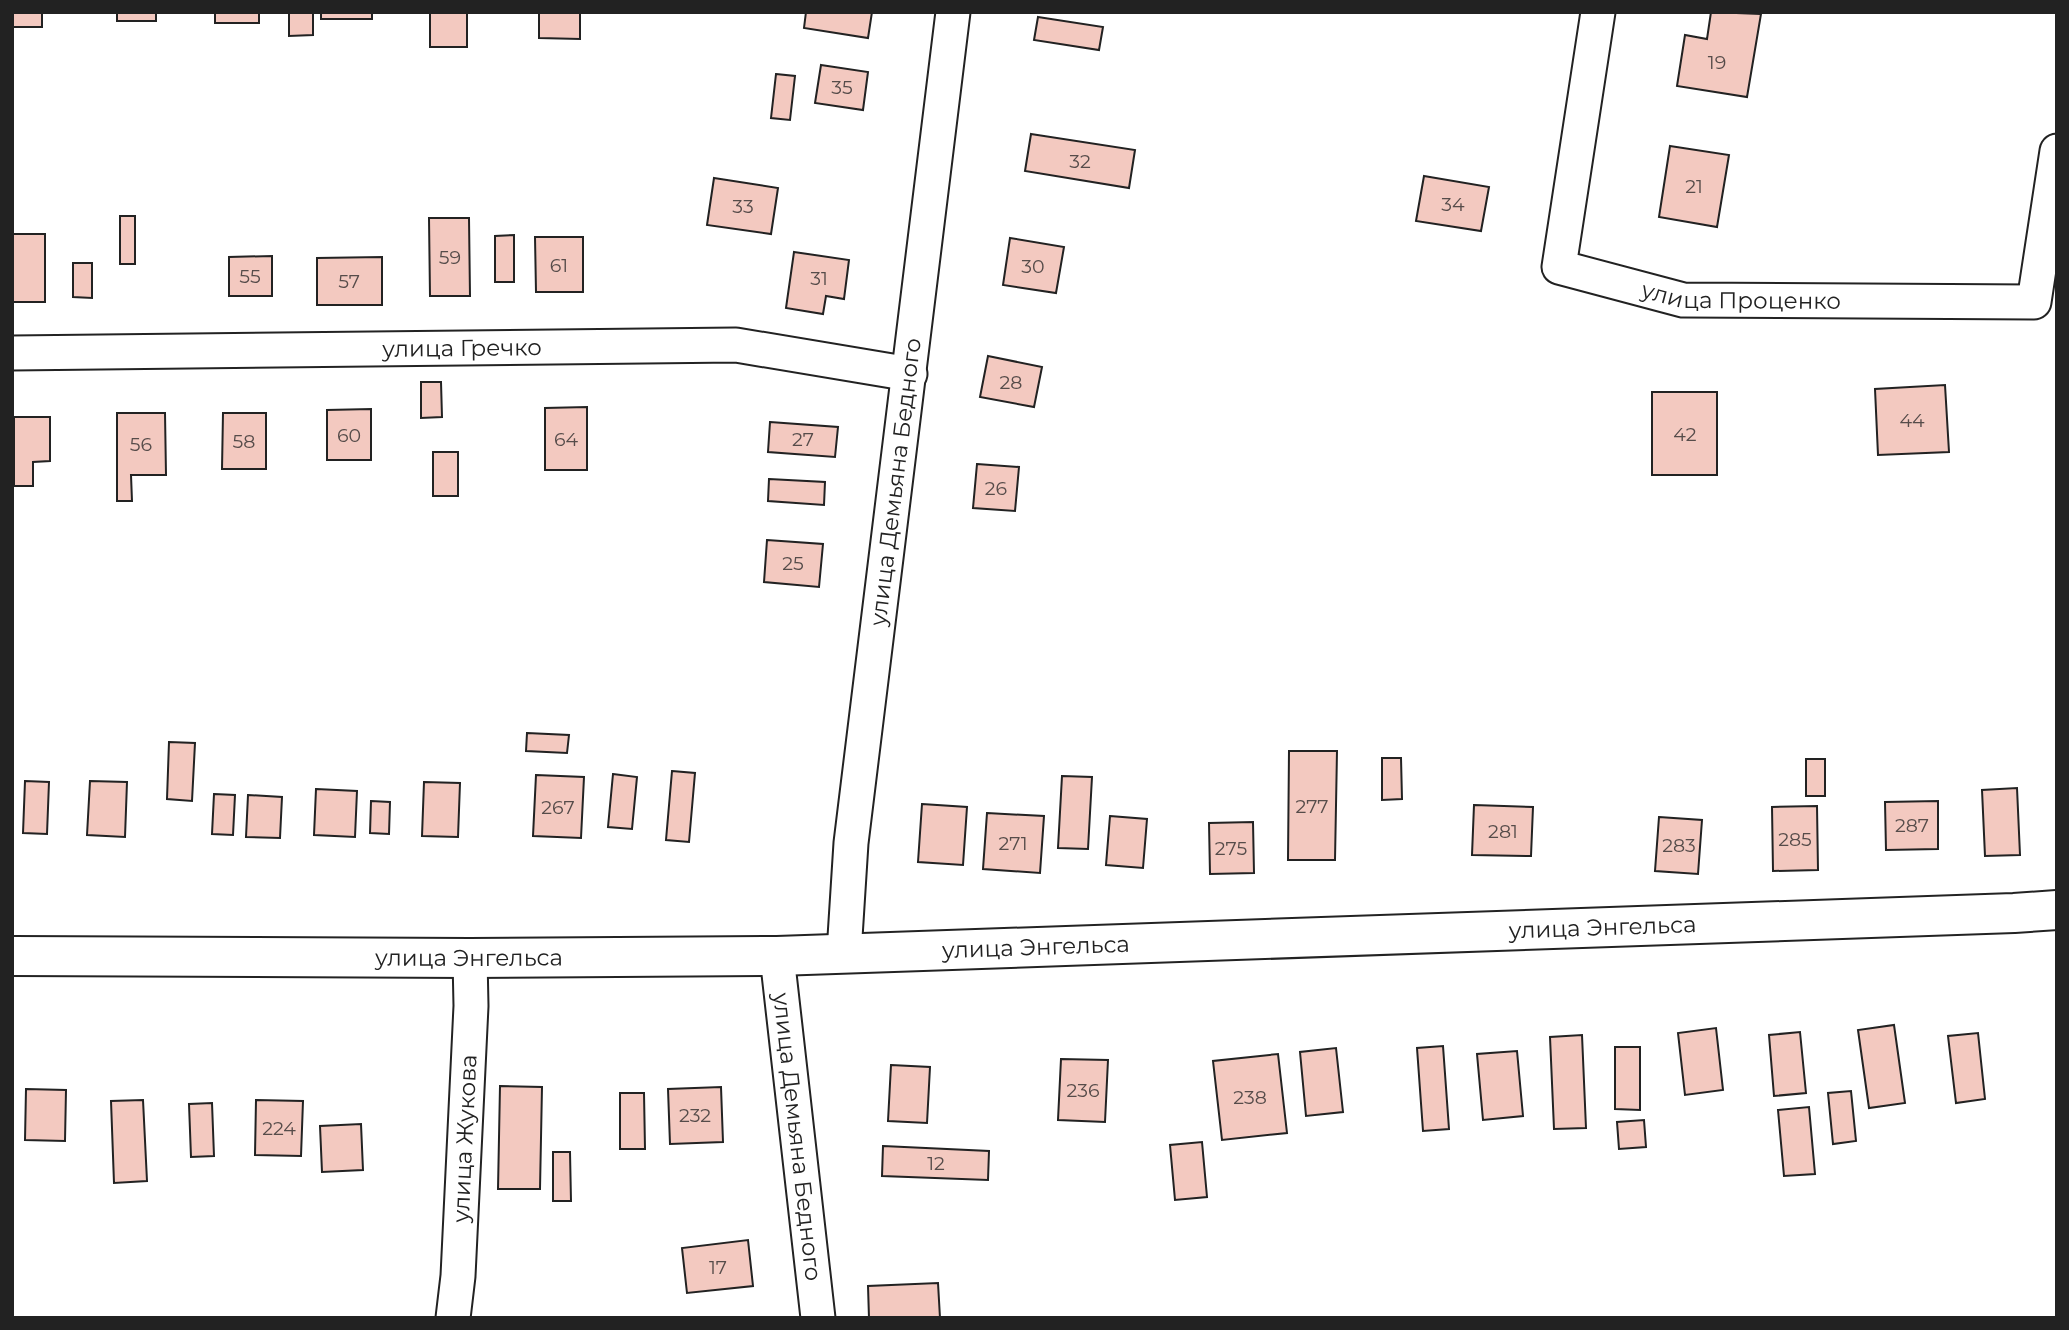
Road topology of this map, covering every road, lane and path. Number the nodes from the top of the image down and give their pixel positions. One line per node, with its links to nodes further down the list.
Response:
1 (953, 12): 5 (street, улица Демьяна Бедного)
2 (1598, 12): 3 (street, улица Проценко)
3 (2057, 151)
4 (12, 353): 5 (street, улица Гречко)
5 (910, 374): 7 (street, улица Демьяна Бедного)
6 (2057, 910): 7 (street, улица Энгельса)
7 (844, 953): 9 (street, улица Энгельса)
8 (12, 956): 10 (street, улица Энгельса)
9 (776, 956): 10 (street, улица Энгельса); 12 (street, улица Демьяна Бедного)
10 (470, 958): 11 (street, улица Жукова)
11 (453, 1318)
12 (818, 1318)

